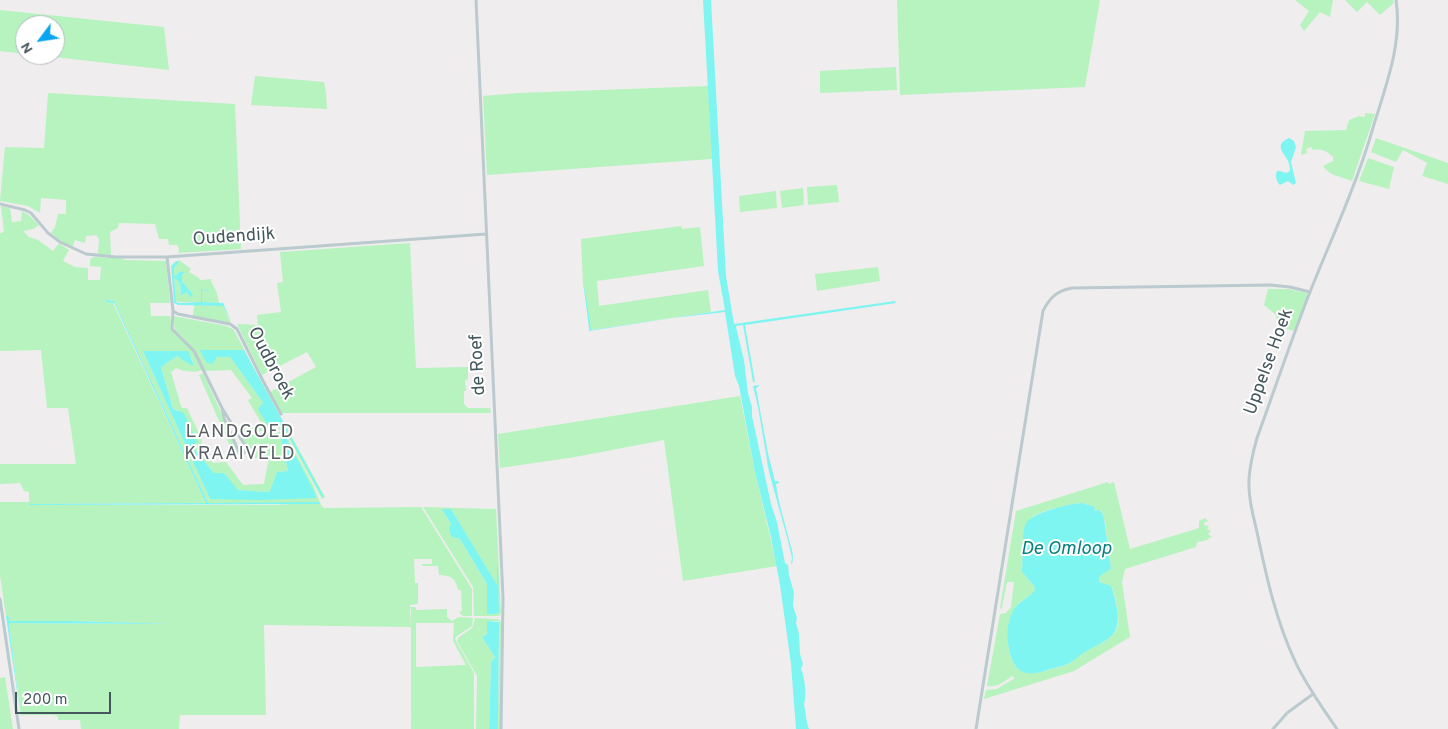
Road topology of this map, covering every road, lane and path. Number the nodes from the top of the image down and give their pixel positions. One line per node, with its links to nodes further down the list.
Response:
1 (476, 0): 4 (street, de Roef)
2 (1396, 0): 6 (street, Uppelse Hoek)
3 (0, 204): 5 (street, Oudendijk)
4 (486, 234): 5 (street, Oudendijk); 13 (street, de Roef)
5 (168, 257): 7 (street)
6 (1310, 292): 11 (street, Uppelse Hoek); 14 (street)
7 (172, 311): 8 (street); 9 (street, Oudbroek)
8 (222, 408): 8 (street)
9 (281, 414)
10 (0, 599): 12 (street)
11 (1313, 694): 15 (street); 16 (street, Uppelse Hoek)
12 (19, 729)
13 (501, 729)
14 (976, 729)
15 (1273, 729)
16 (1337, 729)

